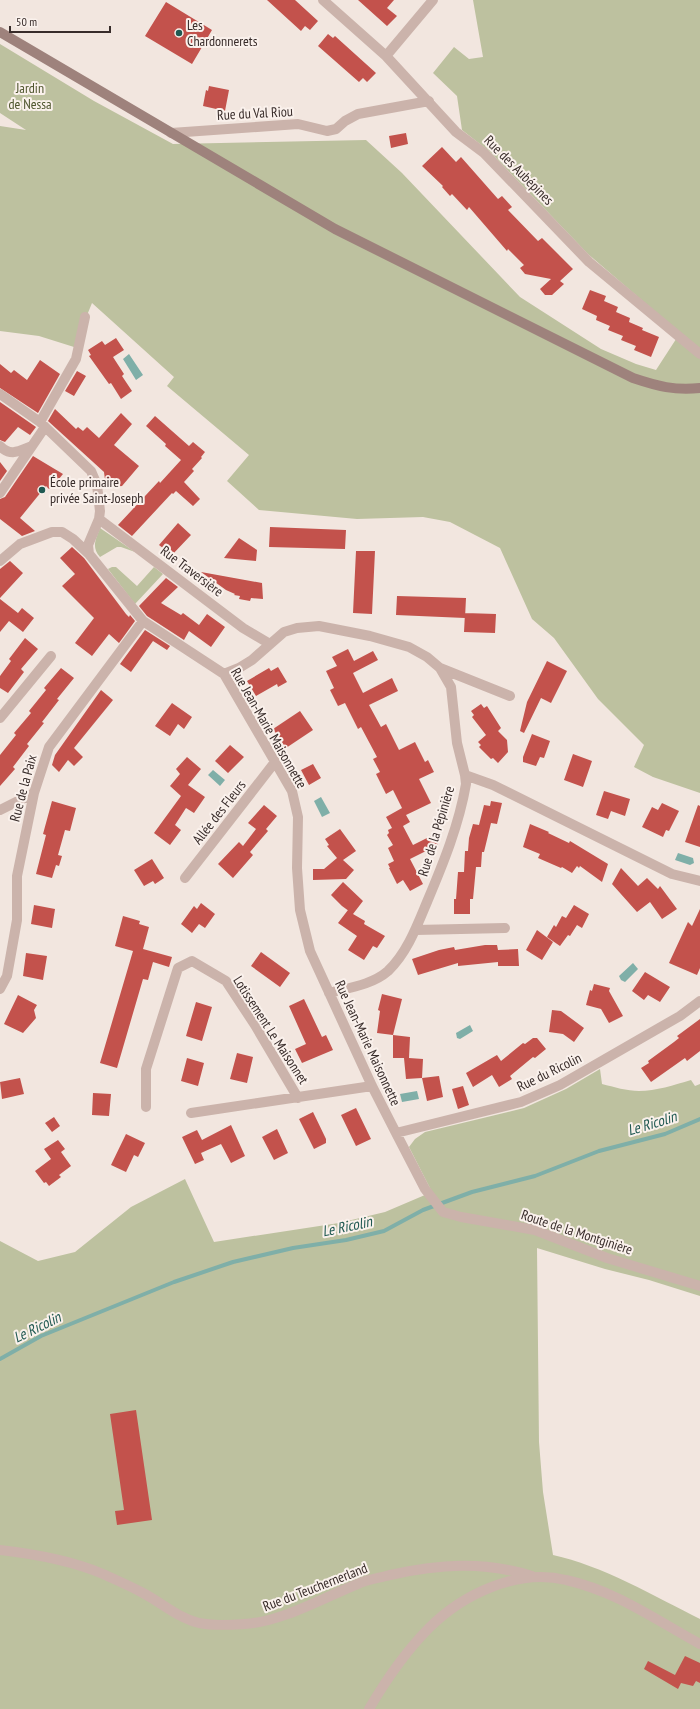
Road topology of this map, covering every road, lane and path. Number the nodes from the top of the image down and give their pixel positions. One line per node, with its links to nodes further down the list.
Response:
1 (323, 0): 4 (street, Rue des Aubépines)
2 (433, 0): 4 (street)
3 (0, 32): 6 (main road)
4 (386, 56): 5 (street, Rue des Aubépines)
5 (429, 101): 6 (street, Rue du Val Riou); 8 (street, Rue des Aubépines)
6 (171, 133): 9 (main road)
7 (85, 317): 11 (street)
8 (700, 354)
9 (700, 388)
10 (0, 394): 11 (street)
11 (43, 424): 13 (street); 15 (street)
12 (0, 446): 13 (street)
13 (32, 446): 14 (street)
14 (0, 493)
15 (99, 519): 16 (street); 19 (street, Rue Traversière)
16 (89, 554): 17 (street, Rue Jean-Marie Maisonnette); 18 (street, Rue Jean-Marie Maisonnette)
17 (0, 561)
18 (143, 621): 22 (street, Rue Jean-Marie Maisonnette); 27 (street, Rue de la Paix)
19 (270, 644): 21 (street); 22 (street)
20 (51, 656): 24 (street)
21 (440, 668): 23 (street); 26 (street, Rue de la Pépinière)
22 (224, 674): 25 (street, Rue Jean-Marie Maisonnette)
23 (510, 696)
24 (0, 718)
25 (275, 762): 29 (street, Allée des Fleurs); 34 (street, Rue Jean-Marie Maisonnette)
26 (465, 775): 30 (street); 32 (street, Rue de la Pépinière)
27 (34, 793): 28 (street); 33 (street, Rue de la Paix)
28 (0, 810)
29 (185, 878)
30 (700, 881)
31 (505, 928): 32 (street)
32 (416, 930): 34 (street, Rue de la Pépinière)
33 (0, 990)
34 (329, 993): 36 (street, Rue Jean-Marie Maisonnette)
35 (700, 1001): 40 (street, Rue du Ricolin)
36 (372, 1086): 37 (street, Lotissement Le Maisonnet); 40 (street, Rue Jean-Marie Maisonnette)
37 (298, 1098): 38 (street, Lotissement Le Maisonnet); 39 (street, Lotissement Le Maisonnet)
38 (146, 1108)
39 (191, 1114)
40 (396, 1133): 41 (street, Rue Jean-Marie Maisonnette)
41 (443, 1212): 42 (street, Route de la Montginière)
42 (700, 1286)
43 (0, 1550): 44 (street, Rue du Teuchernerland)
44 (532, 1576): 45 (street); 46 (street)
45 (700, 1644)
46 (369, 1709)

